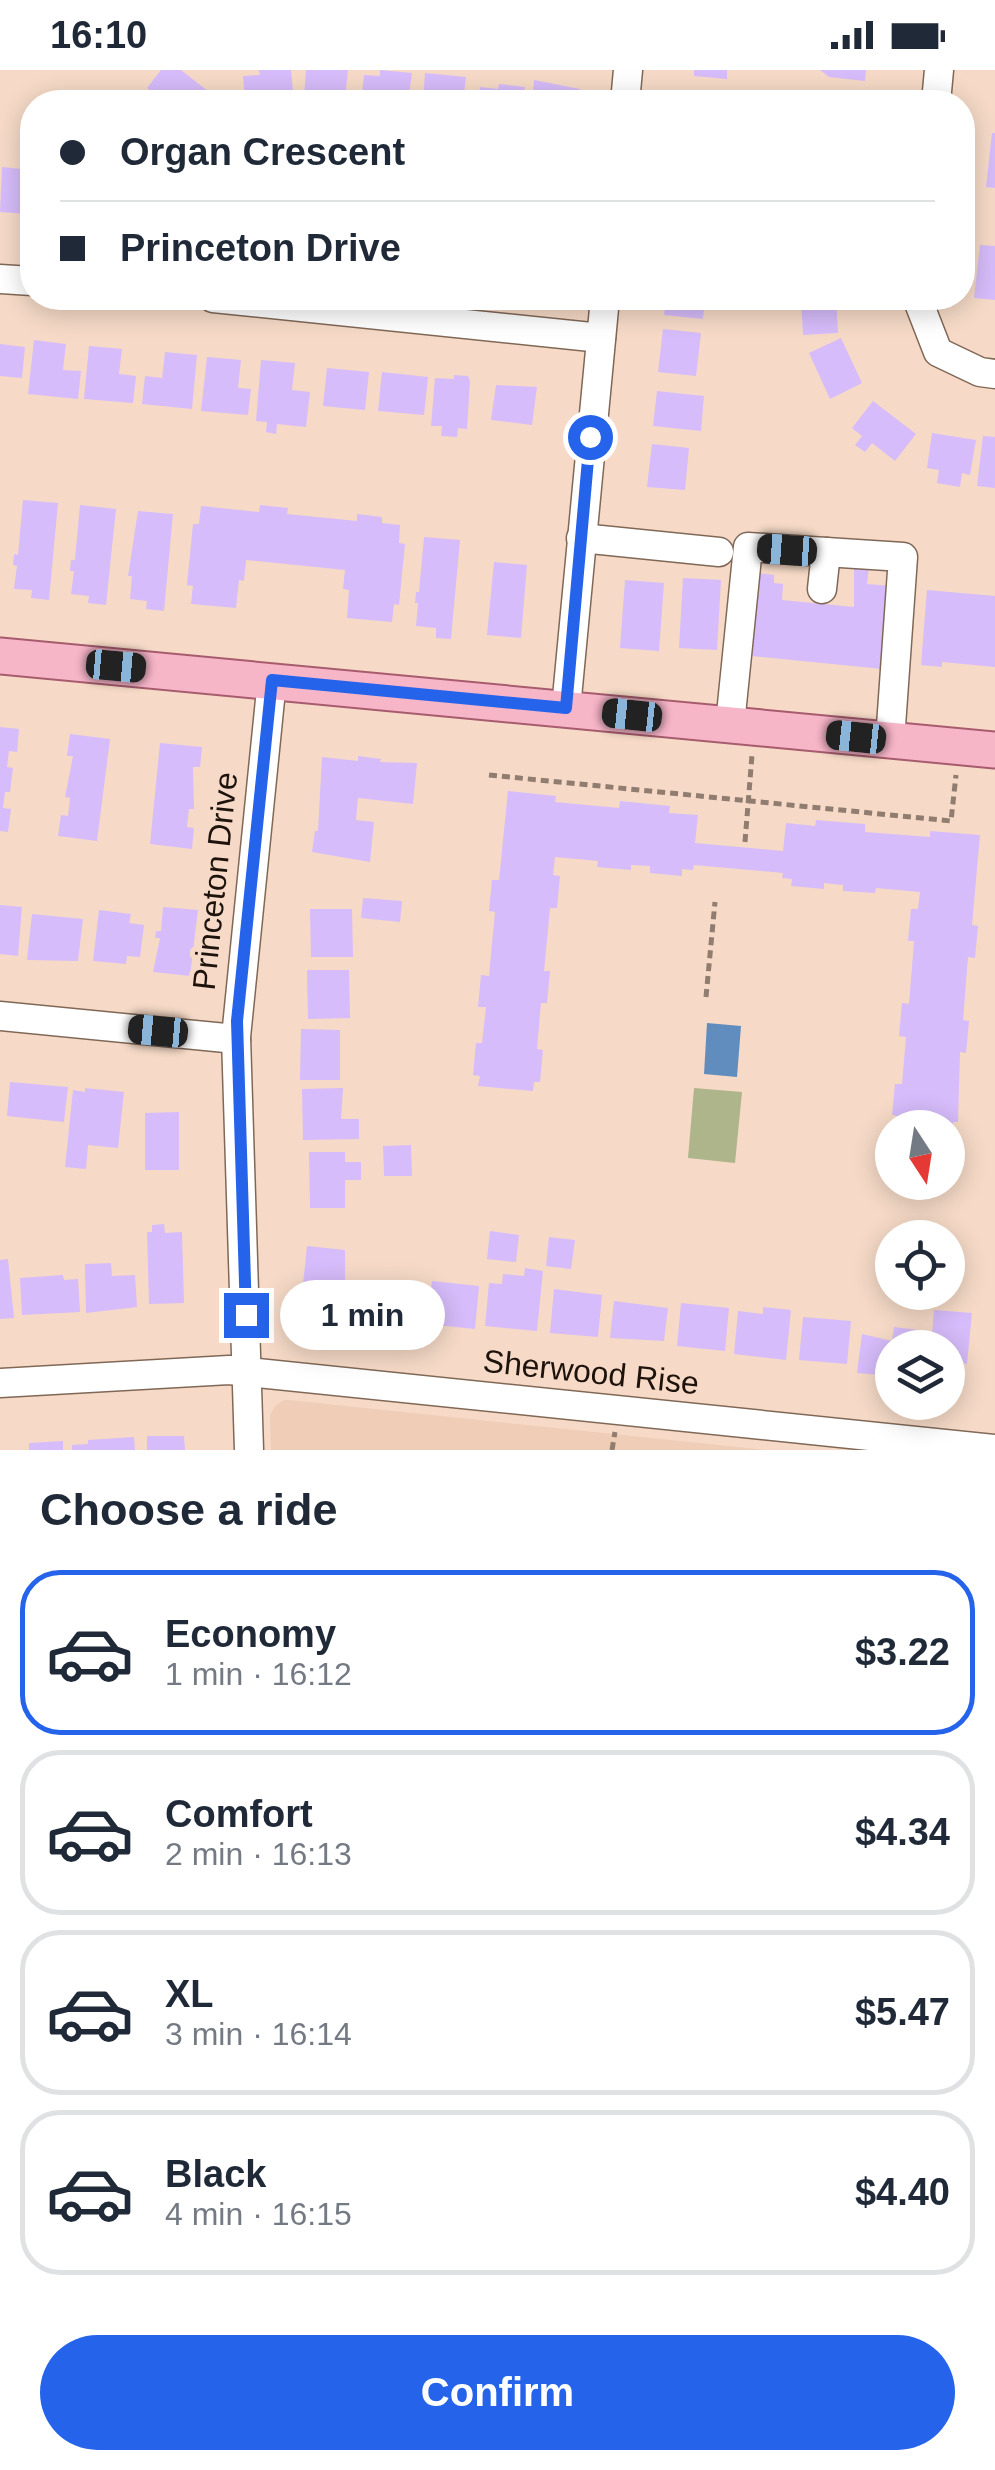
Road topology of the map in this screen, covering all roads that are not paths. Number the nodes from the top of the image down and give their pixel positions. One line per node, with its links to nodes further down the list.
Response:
1 (329, 310): 4 (street)
2 (604, 310): 4 (street)
3 (922, 310): 5 (street)
4 (601, 338): 6 (street)
5 (995, 374)
6 (581, 538): 7 (street); 12 (street)
7 (718, 552)
8 (826, 552): 9 (street); 13 (street); 14 (street)
9 (822, 590)
10 (0, 656): 11 (main road)
11 (272, 680): 12 (main road); 17 (street, Princeton Drive)
12 (566, 708): 13 (main road)
13 (742, 726): 14 (main road)
14 (890, 740): 15 (main road)
15 (995, 750)
16 (0, 1016): 17 (street)
17 (236, 1039): 18 (street, Princeton Drive)
18 (248, 1374): 19 (street, Sherwood Rise); 20 (street, Princeton Drive); 21 (street, Sherwood Rise)
19 (0, 1383)
20 (249, 1450)
21 (995, 1450)

